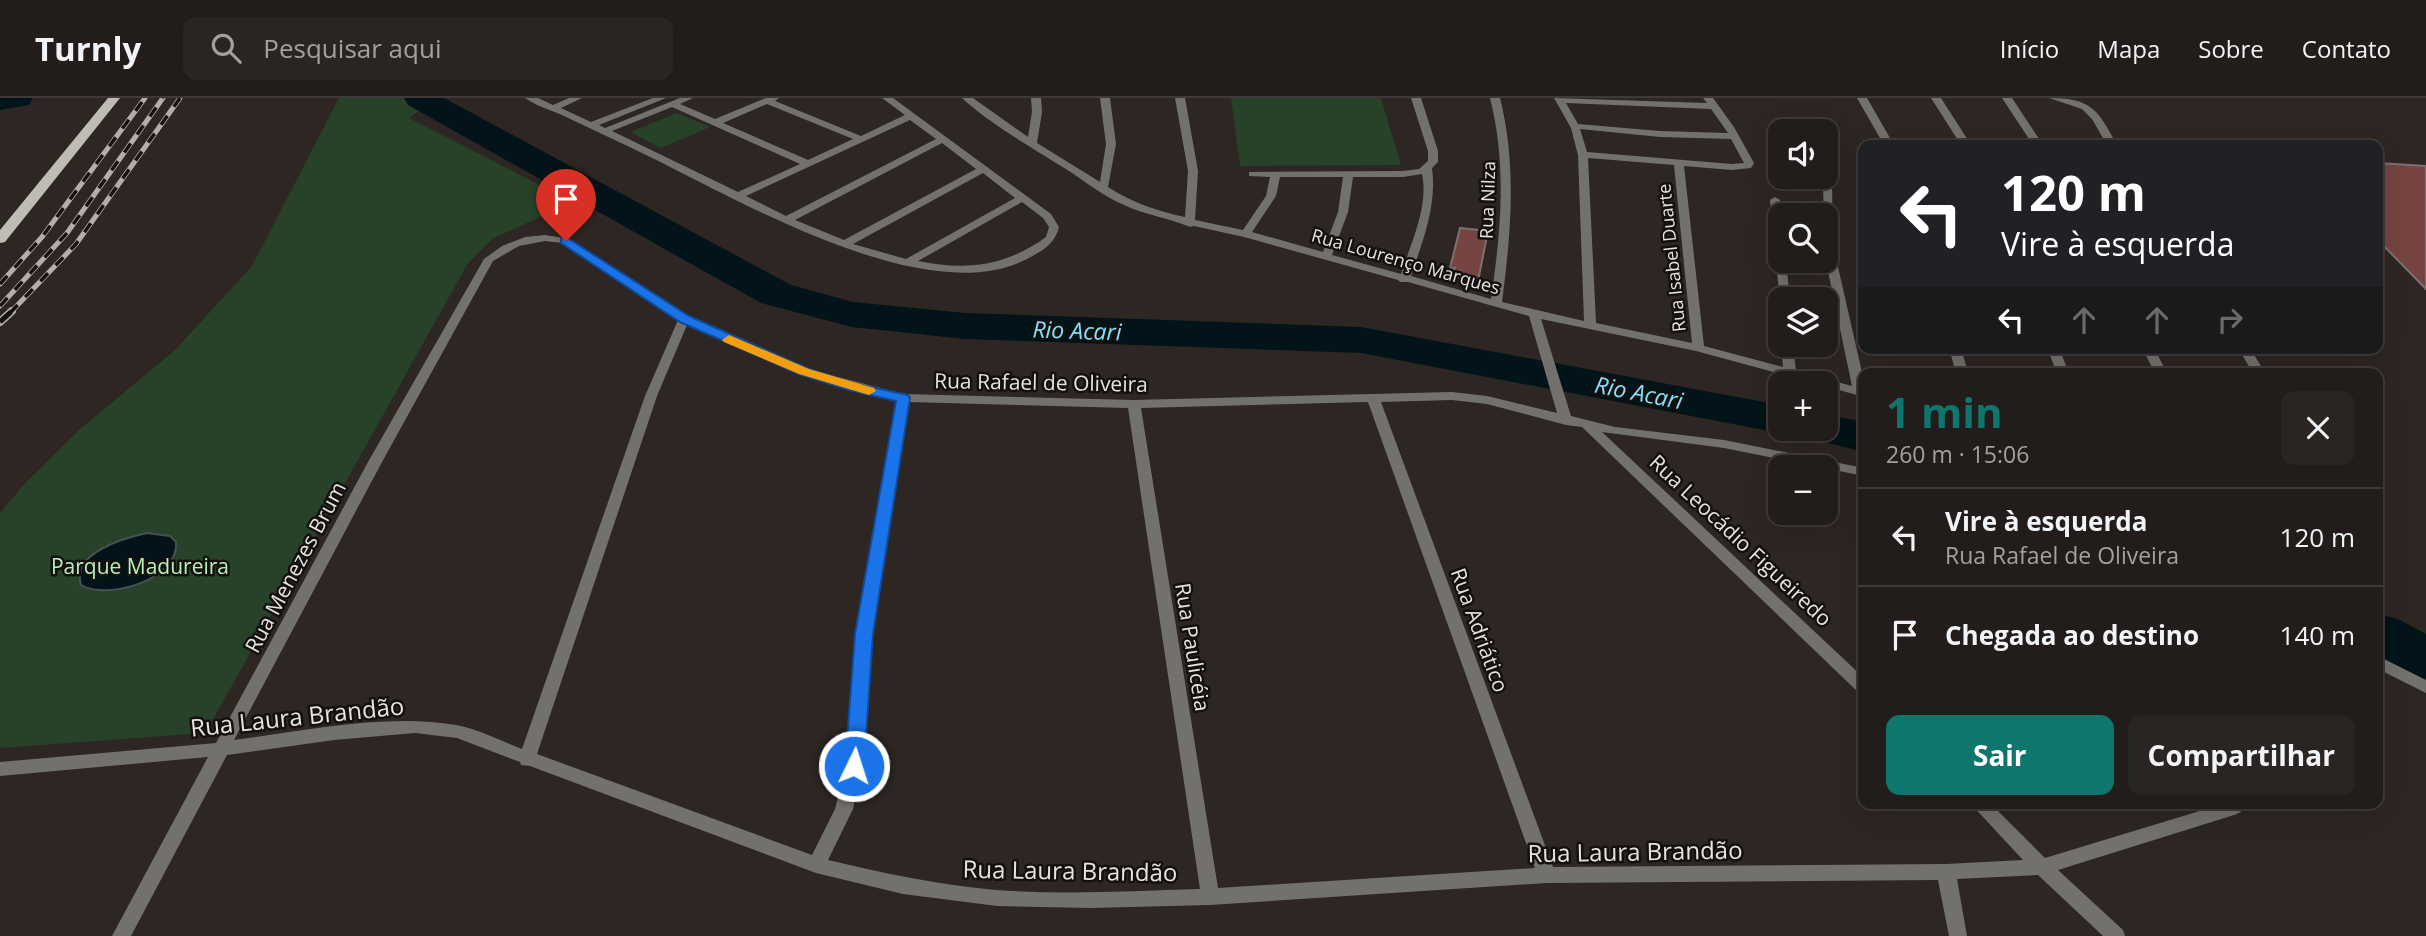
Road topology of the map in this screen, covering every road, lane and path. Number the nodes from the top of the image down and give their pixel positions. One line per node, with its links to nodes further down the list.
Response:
1 (114, 98): 52 (main road)
2 (530, 98): 21 (street)
3 (577, 98): 21 (street)
4 (661, 98): 24 (street)
5 (688, 98): 20 (street)
6 (887, 98): 22 (street)
7 (967, 98): 34 (street, Rua Lourenço Marques)
8 (1035, 98): 34 (street)
9 (1105, 98): 43 (street)
10 (1180, 98): 50 (street)
11 (1416, 98): 38 (street)
12 (1495, 98): 58 (street, Rua Nilza)
13 (1862, 98): 30 (street)
14 (1936, 98): 31 (street)
15 (2007, 98): 32 (street)
16 (2054, 98): 33 (street)
17 (770, 99): 23 (street); 28 (street)
18 (1560, 99): 19 (street); 25 (street)
19 (1711, 102): 27 (street)
20 (672, 104): 23 (street); 26 (street)
21 (553, 108): 24 (street)
22 (911, 116): 28 (street); 29 (street)
23 (714, 123): 36 (street)
24 (591, 125): 26 (street)
25 (1574, 126): 27 (street); 35 (street)
26 (605, 131): 45 (street)
27 (1734, 136): 37 (street)
28 (861, 139): 36 (street)
29 (943, 139): 39 (street); 49 (street)
30 (1886, 140)
31 (1963, 140)
32 (2035, 140)
33 (2109, 140)
34 (1032, 144): 43 (street, Rua Lourenço Marques)
35 (1583, 155): 37 (street); 61 (street)
36 (807, 163): 45 (street)
37 (1679, 164): 62 (street, Rua Isabel Duarte)
38 (1427, 168): 41 (street); 57 (street)
39 (983, 169): 46 (street); 54 (street)
40 (1253, 174): 42 (street)
41 (1348, 175): 42 (street); 55 (street)
42 (1275, 176): 51 (street)
43 (1103, 189): 50 (street, Rua Lourenço Marques)
44 (1828, 189): 64 (street)
45 (738, 196): 49 (street)
46 (1022, 198): 56 (street); 56 (street)
47 (1775, 200): 48 (street)
48 (1775, 203)
49 (786, 219): 54 (street)
50 (1190, 224): 51 (street, Rua Lourenço Marques)
51 (1246, 234): 55 (street, Rua Lourenço Marques)
52 (0, 239)
53 (528, 239): 60 (street, Rua Rafael de Oliveira); 76 (street, Rua Menezes Brum)
54 (843, 245): 56 (street)
55 (1326, 257): 57 (street, Rua Lourenço Marques)
56 (909, 262)
57 (1404, 280): 58 (street, Rua Lourenço Marques)
58 (1496, 304): 59 (street, Rua Lourenço Marques)
59 (1534, 314): 61 (street, Rua Lourenço Marques); 70 (street)
60 (684, 319): 67 (street, Rua Rafael de Oliveira); 77 (street)
61 (1590, 326): 62 (street, Rua Lourenço Marques)
62 (1699, 348): 63 (street, Rua Lourenço Marques)
63 (1783, 371)
64 (1858, 376)
65 (1838, 386): 66 (street, Rua Lourenço Marques)
66 (1858, 392)
67 (903, 398): 69 (street, Rua Rafael de Oliveira); 81 (street)
68 (1374, 400): 69 (street, Rua Rafael de Oliveira); 70 (street, Rua Rafael de Oliveira); 84 (street, Rua Adriático)
69 (1134, 404): 85 (street, Rua Paulicéia)
70 (1566, 421): 71 (street, Rua Rafael de Oliveira)
71 (1588, 426): 72 (street, Rua Rafael de Oliveira); 74 (street, Rua Leocádio Figueiredo)
72 (1858, 471)
73 (2383, 665): 75 (street)
74 (1858, 682)
75 (2426, 687)
76 (220, 749): 77 (street, Rua Laura Brandão); 78 (street, Rua Laura Brandão); 86 (street, Rua Menezes Brum)
77 (527, 760): 81 (street, Rua Laura Brandão)
78 (0, 769)
79 (1985, 809): 82 (street)
80 (2231, 809): 82 (street, Rua Laura Brandão)
81 (816, 865): 85 (street, Rua Laura Brandão)
82 (2042, 867): 83 (street, Rua Laura Brandão); 88 (street)
83 (1945, 872): 84 (street, Rua Laura Brandão); 87 (street)
84 (1547, 875): 85 (street, Rua Laura Brandão)
85 (1210, 897)
86 (121, 936)
87 (1958, 936)
88 (2116, 936)

